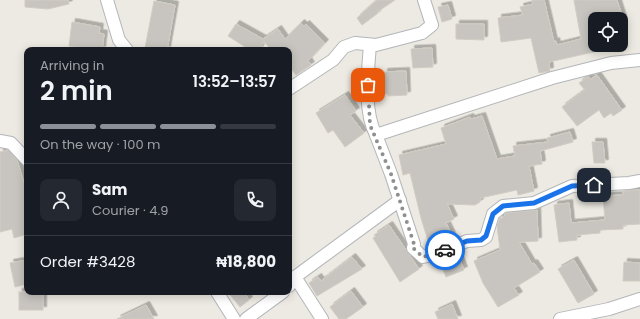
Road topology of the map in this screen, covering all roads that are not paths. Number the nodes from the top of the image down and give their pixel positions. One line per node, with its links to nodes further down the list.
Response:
1 (107, 0): 4 (street)
2 (424, 0): 3 (street)
3 (370, 45): 6 (street); 7 (street)
4 (125, 47)
5 (640, 60): 7 (street)
6 (292, 87)
7 (376, 135): 11 (street)
8 (0, 141): 9 (street)
9 (24, 157)
10 (640, 181): 11 (street)
11 (400, 200): 12 (street)
12 (292, 282): 18 (street)
13 (219, 295): 16 (street)
14 (280, 295): 17 (street)
15 (640, 299): 19 (street)
16 (234, 319)
17 (246, 319)
18 (322, 319)
19 (560, 319)

